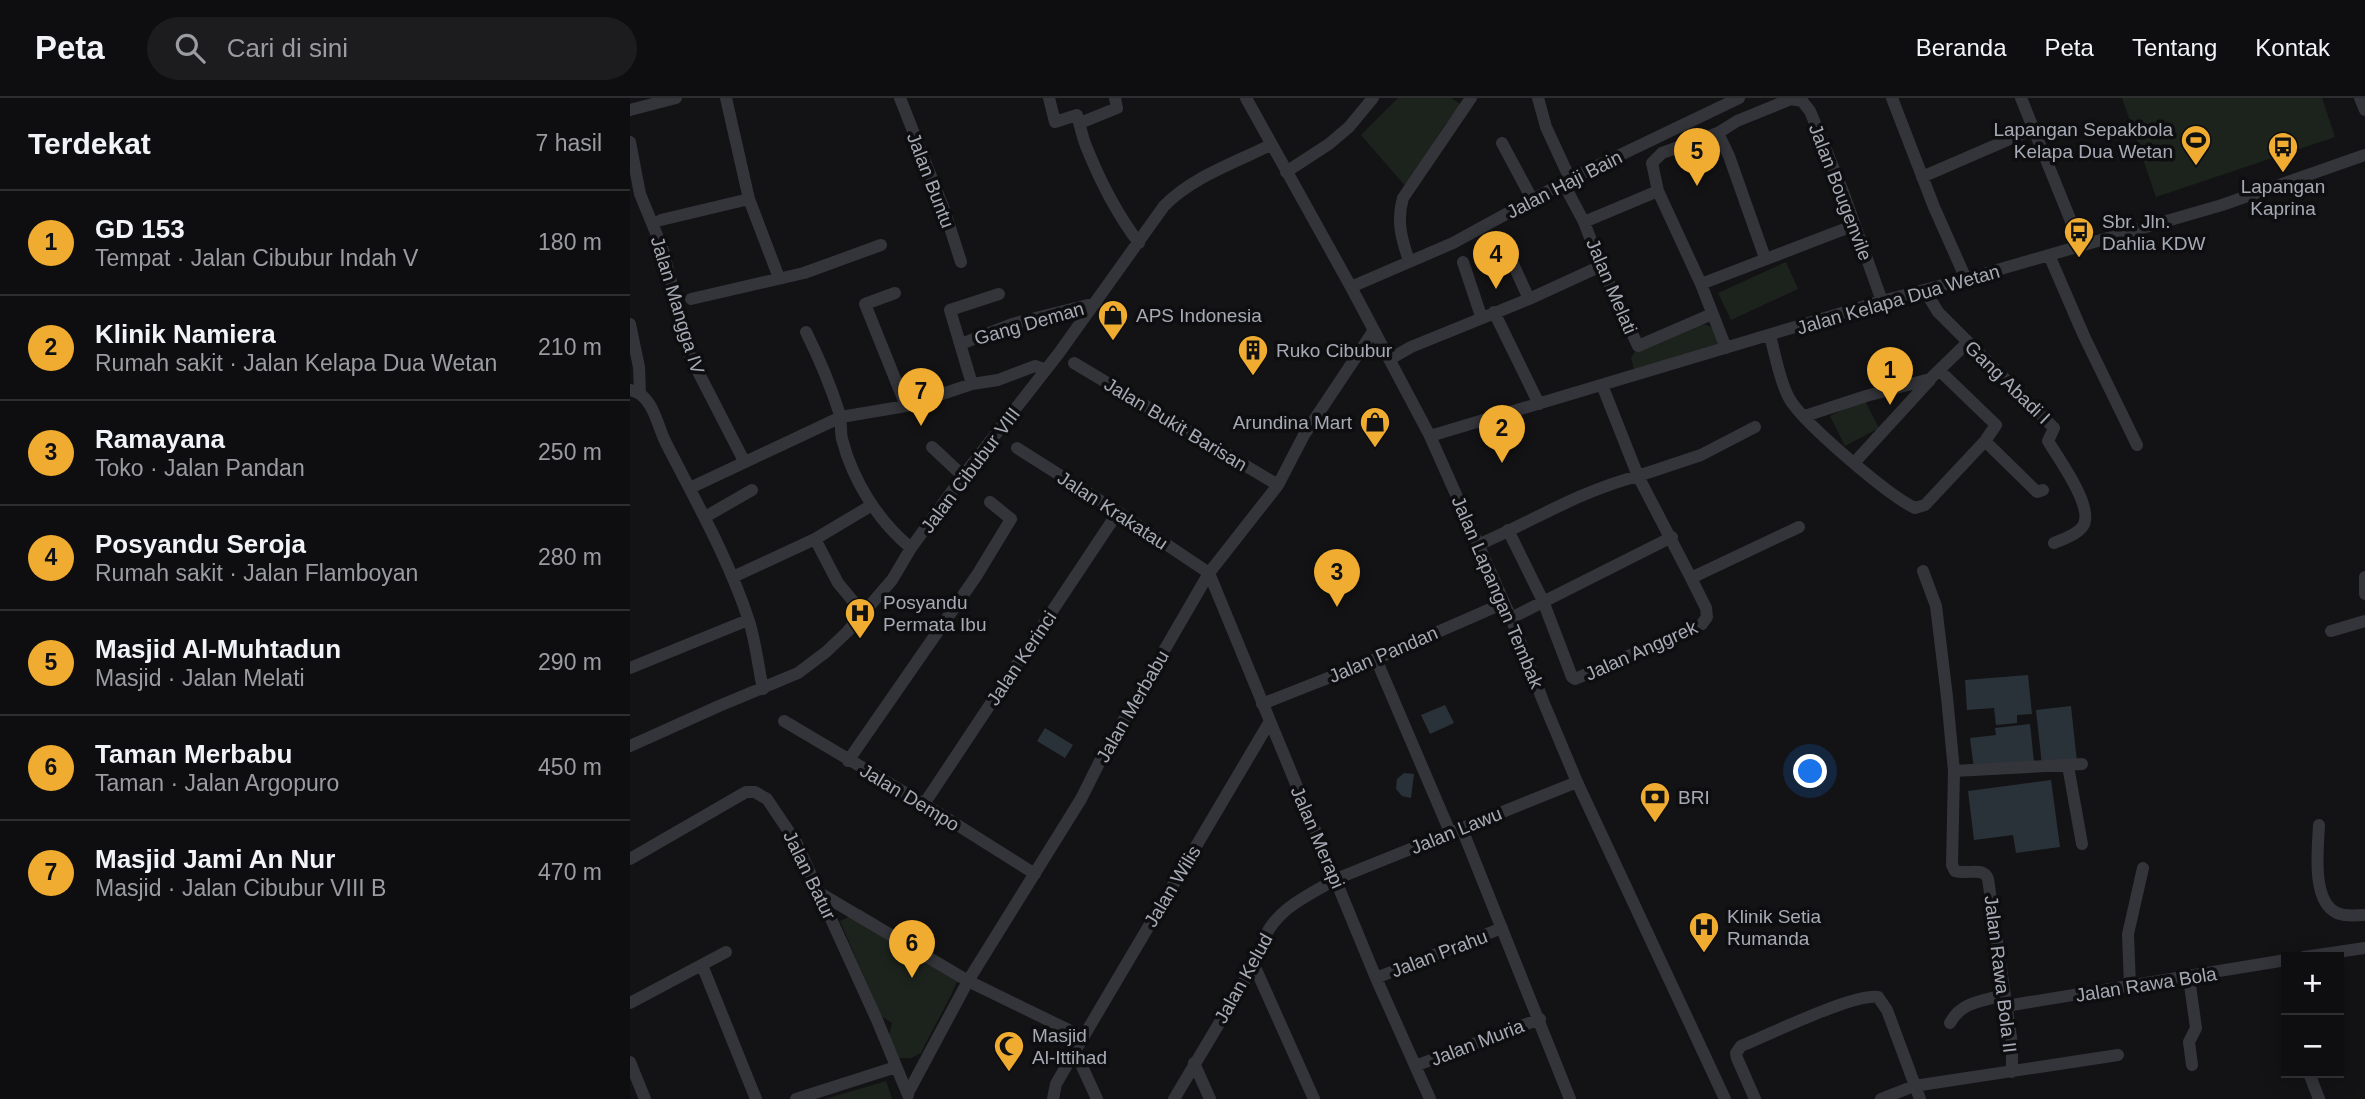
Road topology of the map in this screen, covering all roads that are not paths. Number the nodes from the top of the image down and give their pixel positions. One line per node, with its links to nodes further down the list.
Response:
1 (674, 98): 14 (street)
2 (726, 98): 27 (street)
3 (900, 98): 39 (street, Jalan Buntu)
4 (1049, 98): 16 (street)
5 (1246, 98): 21 (street, Jalan Lapangan Tembak)
6 (1373, 98): 23 (street)
7 (1539, 98): 25 (street, Jalan Melati)
8 (1739, 98): 25 (street, Jalan Haji Bain)
9 (1892, 98): 24 (street)
10 (2021, 98): 17 (street)
11 (2360, 98): 15 (street)
12 (1466, 99): 38 (street)
13 (1116, 103): 16 (street)
14 (630, 110)
15 (2365, 110)
16 (1080, 123): 32 (street)
17 (2032, 129): 24 (street); 35 (street)
18 (1718, 133): 26 (street); 31 (street, Jalan Bougenvile); 37 (street)
19 (630, 142): 79 (street, Jalan Mangga IV)
20 (1502, 143): 28 (street)
21 (1270, 145): 23 (street, Jalan Lapangan Tembak); 32 (street, Jalan Cibubur VIII)
22 (2365, 156): 35 (street, Jalan Kelapa Dua Wetan)
23 (1286, 172): 45 (street, Jalan Lapangan Tembak)
24 (1922, 177): 43 (street)
25 (1569, 185): 28 (street, Jalan Haji Bain); 30 (street, Jalan Melati)
26 (1658, 191): 30 (street); 44 (street)
27 (749, 199): 29 (street); 42 (street)
28 (1532, 199): 38 (street, Jalan Haji Bain)
29 (661, 220)
30 (1584, 222): 41 (street, Jalan Melati)
31 (1855, 225): 37 (street); 51 (street, Jalan Bougenvile)
32 (1139, 243): 52 (street, Jalan Cibubur VIII)
33 (1504, 244): 50 (street)
34 (881, 245): 42 (street)
35 (2081, 246): 36 (street, Jalan Kelapa Dua Wetan)
36 (2049, 255): 43 (street, Jalan Kelapa Dua Wetan); 76 (street)
37 (1765, 258): 44 (street)
38 (1409, 261): 45 (street, Jalan Haji Bain)
39 (961, 262)
40 (1463, 262): 53 (street)
41 (1601, 266): 50 (street); 54 (street, Jalan Melati)
42 (779, 278): 49 (street)
43 (1966, 279): 46 (street, Jalan Kelapa Dua Wetan)
44 (1701, 285): 54 (street)
45 (1351, 288): 56 (street, Jalan Lapangan Tembak)
46 (1927, 289): 51 (street, Jalan Kelapa Dua Wetan); 59 (street, Gang Abadi I)
47 (895, 293): 70 (street)
48 (999, 294): 60 (street)
49 (691, 299)
50 (1529, 299): 53 (street)
51 (1882, 301): 58 (street, Jalan Kelapa Dua Wetan)
52 (1096, 303): 60 (street, Gang Deman); 64 (street, Jalan Cibubur VIII)
53 (1488, 314): 62 (street); 69 (street)
54 (1712, 314): 61 (street)
55 (630, 324): 68 (street)
56 (1374, 330): 62 (street, Jalan Lapangan Tembak); 83 (street, Jalan Merbabu)
57 (806, 332): 72 (street)
58 (1770, 336): 61 (street, Jalan Kelapa Dua Wetan); 71 (street)
59 (1967, 343): 65 (street); 95 (street, Gang Abadi I)
60 (961, 344): 66 (street)
61 (1726, 348): 67 (street, Jalan Kelapa Dua Wetan)
62 (1390, 359): 74 (street, Jalan Lapangan Tembak)
63 (1074, 363): 83 (street, Jalan Bukit Barisan)
64 (1046, 370): 66 (street); 81 (street, Jalan Cibubur VIII)
65 (1935, 375): 71 (street); 75 (street); 80 (street)
66 (972, 384): 70 (street)
67 (1602, 384): 69 (street, Jalan Kelapa Dua Wetan); 82 (street, Jalan Anggrek)
68 (635, 392): 84 (street)
69 (1539, 404): 74 (street, Jalan Kelapa Dua Wetan)
70 (906, 406): 72 (street)
71 (1805, 416): 80 (street)
72 (841, 417): 79 (street); 88 (street)
73 (1755, 427): 82 (street)
74 (1430, 436): 96 (street, Jalan Lapangan Tembak)
75 (1985, 441): 80 (street); 86 (street)
76 (2137, 445)
77 (933, 447): 81 (street)
78 (1017, 448): 89 (street, Jalan Krakatau)
79 (744, 461): 84 (street)
80 (1854, 463)
81 (963, 476): 97 (street, Jalan Cibubur VIII)
82 (1638, 476): 92 (street); 93 (street, Jalan Anggrek)
83 (1278, 485): 99 (street, Jalan Merbabu)
84 (690, 488): 90 (street)
85 (752, 490): 90 (street)
86 (2043, 490)
87 (990, 502): 118 (street)
88 (872, 505): 94 (street); 97 (street)
89 (1118, 512): 99 (street, Jalan Krakatau); 123 (street, Jalan Kerinci)
90 (705, 517): 100 (street)
91 (1799, 527): 102 (street)
92 (1508, 530): 96 (street); 104 (street)
93 (1672, 537): 102 (street, Jalan Anggrek); 104 (street)
94 (815, 539): 100 (street); 106 (street)
95 (2054, 543)
96 (1480, 544): 105 (street, Jalan Lapangan Tembak)
97 (911, 548): 106 (street, Jalan Cibubur VIII)
98 (1923, 571): 121 (street)
99 (1209, 573): 114 (street, Jalan Merapi); 129 (street, Jalan Merbabu)
100 (733, 576): 108 (street)
101 (2365, 577): 103 (street)
102 (1691, 578): 104 (street, Jalan Anggrek)
103 (2365, 594)
104 (1543, 601): 107 (street)
105 (1504, 603): 107 (street, Jalan Lapangan Tembak); 111 (street, Jalan Pandan)
106 (863, 613): 113 (street, Jalan Cibubur VIII)
107 (1511, 618): 122 (street, Jalan Lapangan Tembak)
108 (748, 620): 112 (street); 113 (street)
109 (2365, 621): 110 (street)
110 (2331, 631)
111 (1376, 659): 114 (street, Jalan Pandan); 125 (street)
112 (630, 668)
113 (764, 688): 117 (street, Jalan Cibubur VIII)
114 (1262, 704): 116 (street, Jalan Merapi)
115 (784, 721): 118 (street, Jalan Dempo)
116 (1269, 721): 130 (street, Jalan Merapi); 148 (street, Jalan Wilis)
117 (630, 746)
118 (848, 761): 123 (street, Jalan Dempo)
119 (2082, 764): 120 (street)
120 (2068, 766): 121 (street); 126 (street)
121 (1954, 771): 144 (street, Jalan Rawa Bola II)
122 (1577, 782): 125 (street, Jalan Lawu); 170 (street, Jalan Lapangan Tembak)
123 (924, 804): 129 (street, Jalan Dempo)
124 (2319, 825): 132 (street)
125 (1456, 830): 130 (street, Jalan Lawu); 133 (street)
126 (2082, 844)
127 (630, 859): 131 (street, Jalan Batur)
128 (2143, 868): 143 (street)
129 (1035, 874): 142 (street, Jalan Merbabu)
130 (1336, 879): 139 (street, Jalan Kelud); 140 (street, Jalan Merapi)
131 (818, 892): 142 (street); 155 (street, Jalan Batur)
132 (2365, 915)
133 (1502, 929): 140 (street, Jalan Prahu); 146 (street)
134 (2365, 947): 135 (street)
135 (2334, 952)
136 (726, 953): 138 (street)
137 (2281, 961): 141 (street, Jalan Rawa Bola)
138 (702, 965): 145 (street); 161 (street)
139 (1254, 965): 152 (street, Jalan Kelud); 167 (street)
140 (1376, 978): 154 (street, Jalan Merapi)
141 (2189, 978): 143 (street, Jalan Rawa Bola); 153 (street)
142 (968, 981): 148 (street); 159 (street, Jalan Merbabu)
143 (2130, 987): 144 (street, Jalan Rawa Bola)
144 (2005, 1000): 147 (street, Jalan Rawa Bola); 156 (street, Jalan Rawa Bola II)
145 (630, 1003)
146 (1539, 1019): 154 (street, Jalan Muria); 169 (street)
147 (1951, 1023)
148 (1083, 1037): 149 (street, Jalan Wilis)
149 (1074, 1051): 163 (street, Jalan Wilis); 164 (street)
150 (2118, 1055): 156 (street)
151 (630, 1062): 160 (street)
152 (1194, 1063): 165 (street, Jalan Kelud); 166 (street)
153 (2192, 1065)
154 (1415, 1066): 168 (street, Jalan Merapi)
155 (897, 1067): 159 (street, Jalan Batur); 162 (street)
156 (2012, 1072): 158 (street)
157 (2311, 1078): 174 (street)
158 (1914, 1086): 171 (street); 172 (street); 173 (street)
159 (909, 1096)
160 (645, 1099)
161 (756, 1099)
162 (796, 1099)
163 (1053, 1099)
164 (1097, 1099)
165 (1174, 1099)
166 (1210, 1099)
167 (1314, 1099)
168 (1430, 1099)
169 (1570, 1099)
170 (1725, 1099)
171 (1755, 1099)
172 (1881, 1099)
173 (1920, 1099)
174 (2319, 1099)

